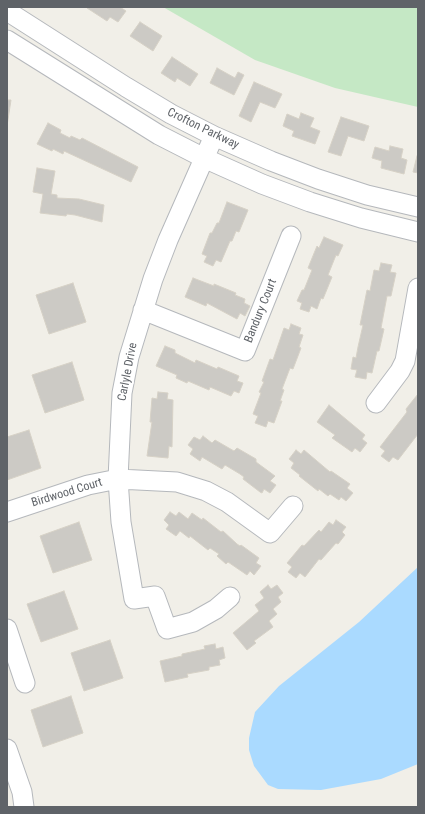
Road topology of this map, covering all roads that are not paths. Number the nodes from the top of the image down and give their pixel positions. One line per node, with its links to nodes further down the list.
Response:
1 (8, 13): 3 (street, Crofton Parkway)
2 (7, 40): 4 (street, Crofton Parkway)
3 (214, 136): 4 (street, Carlyle Drive); 5 (street, Crofton Parkway)
4 (204, 158): 6 (street, Crofton Parkway); 9 (street, Carlyle Drive)
5 (418, 207)
6 (418, 232)
7 (291, 236): 9 (street, Bandury Court)
8 (418, 288): 10 (street)
9 (144, 310): 11 (street, Carlyle Drive)
10 (376, 403)
11 (118, 479): 12 (street, Birdwood Court); 13 (street, Birdwood Court); 14 (street, Carlyle Drive)
12 (293, 506)
13 (7, 512)
14 (230, 597)
15 (7, 629): 16 (street)
16 (25, 683)
17 (7, 749): 18 (street)
18 (24, 807)

